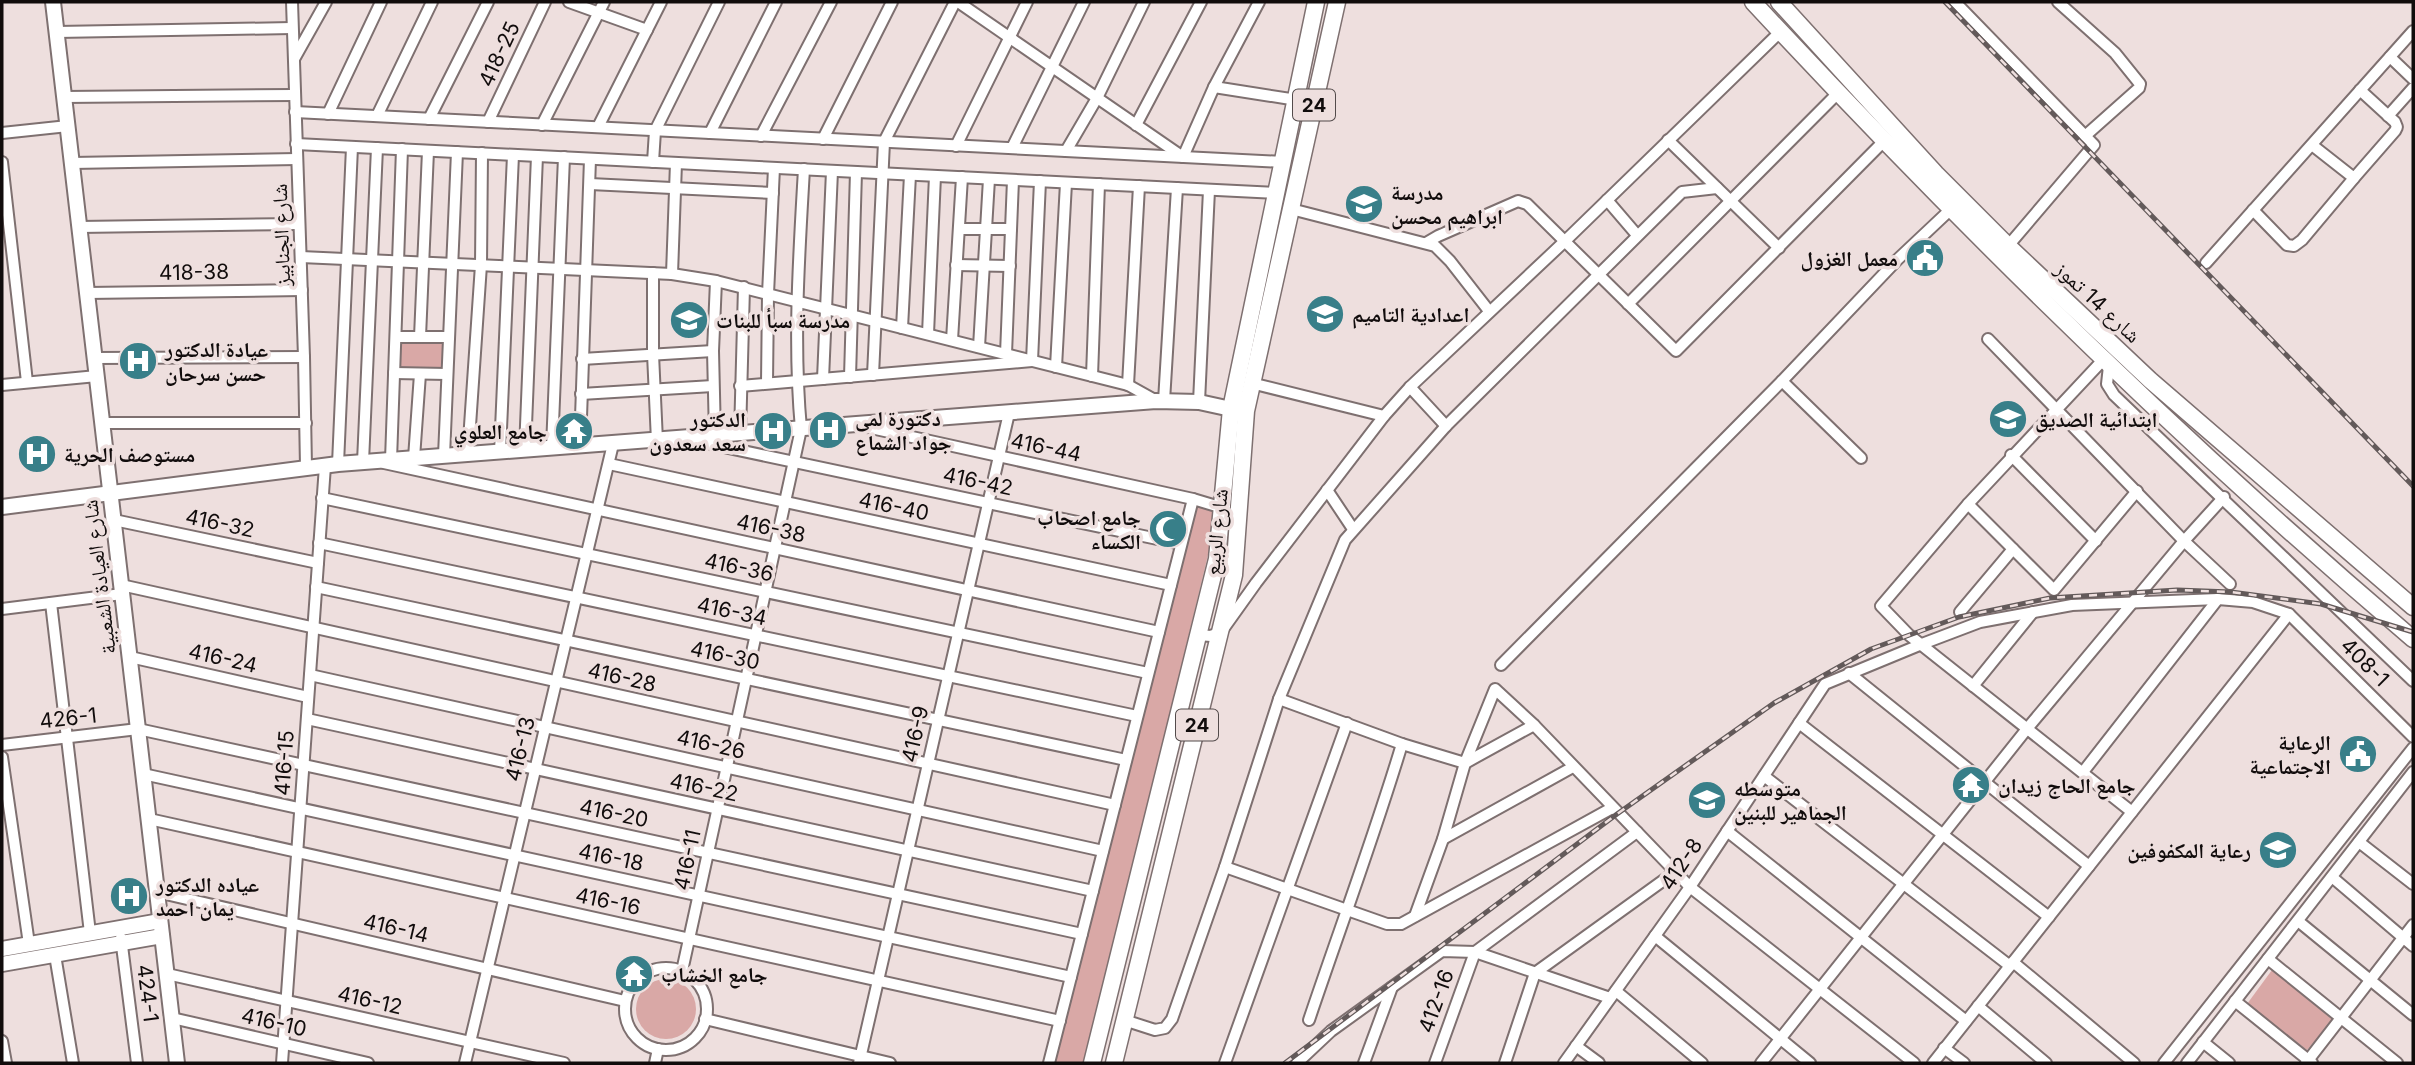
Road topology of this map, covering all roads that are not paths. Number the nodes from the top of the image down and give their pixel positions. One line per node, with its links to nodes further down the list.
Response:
1 (53, 2): 32 (street, شارع العيادة الشعبية)
2 (292, 2): 29 (street, شارع الجنابيز)
3 (326, 2): 36 (street)
4 (381, 2): 49 (street)
5 (432, 2): 50 (street)
6 (488, 2): 52 (street)
7 (545, 2): 53 (street, 418-25)
8 (569, 2): 28 (street)
9 (661, 2): 30 (street)
10 (719, 2): 58 (street)
11 (776, 2): 60 (street)
12 (831, 2): 61 (street)
13 (892, 2): 63 (street)
14 (956, 2): 34 (street); 66 (street)
15 (1027, 2): 34 (street)
16 (1084, 2): 37 (street)
17 (1144, 2): 47 (street)
18 (1201, 2): 55 (street)
19 (1259, 2): 40 (street)
20 (1316, 2): 43 (main road, شارع الربيع / 24)
21 (1328, 2): 43 (main road)
22 (1337, 2): 113 (main road, شارع الربيع / 24)
23 (1753, 2): 33 (main road, شارع 14 تموز)
24 (1767, 2): 38 (main road)
25 (1779, 2): 124 (main road, شارع 14 تموز)
26 (1955, 2): 62 (street)
27 (2058, 2): 62 (street)
28 (601, 7): 30 (street); 54 (street)
29 (292, 28): 32 (street); 36 (street, شارع الجنابيز)
30 (647, 30): 57 (street)
31 (2413, 30): 35 (street)
32 (57, 32): 46 (street, شارع العيادة الشعبية)
33 (1780, 32): 38 (main road, شارع 14 تموز); 64 (street)
34 (1009, 38): 37 (street); 69 (street)
35 (2390, 57): 39 (street); 42 (street)
36 (293, 62): 45 (street, شارع الجنابيز)
37 (1050, 66): 47 (street); 72 (street)
38 (1825, 78): 44 (main road, شارع 14 تموز)
39 (2413, 79)
40 (1214, 87): 43 (street); 81 (street)
41 (2413, 88): 51 (street)
42 (2360, 90): 51 (street); 68 (street)
43 (1299, 93): 86 (main road, شارع الربيع / 24)
44 (1838, 93): 65 (main road, شارع 14 تموز); 112 (street)
45 (294, 95): 46 (street); 48 (street, شارع الجنابيز)
46 (64, 97): 56 (street, شارع العيادة الشعبية)
47 (1097, 98): 55 (street); 75 (street)
48 (295, 112): 49 (street); 67 (street, شارع الجنابيز)
49 (328, 114): 50 (street)
50 (377, 116): 52 (street)
51 (2388, 116): 97 (street)
52 (429, 119): 53 (street)
53 (488, 122): 54 (street)
54 (542, 125): 57 (street)
55 (1136, 125): 81 (street)
56 (68, 126): 59 (street); 87 (street, شارع العيادة الشعبية)
57 (598, 127): 58 (street)
58 (655, 131): 60 (street); 85 (street)
59 (2, 132)
60 (710, 133): 61 (street)
61 (761, 136): 63 (street)
62 (2085, 136): 124 (street)
63 (823, 139): 66 (street)
64 (1668, 140): 106 (street); 111 (street)
65 (1884, 141): 114 (main road, شارع 14 تموز); 125 (street)
66 (884, 142): 69 (street); 93 (street)
67 (296, 144): 70 (street); 82 (street, شارع الجنابيز)
68 (2312, 145): 97 (street); 115 (street)
69 (956, 146): 72 (street)
70 (352, 147): 71 (street); 127 (street, 416-15)
71 (377, 148): 73 (street); 128 (street)
72 (1012, 148): 75 (street)
73 (402, 149): 74 (street); 129 (street)
74 (428, 150): 76 (street); 131 (street)
75 (1066, 151): 81 (street)
76 (457, 152): 77 (street); 132 (street)
77 (482, 153): 78 (street); 133 (street)
78 (513, 155): 79 (street); 135 (street)
79 (537, 156): 80 (street); 138 (street)
80 (564, 157): 83 (street); 139 (street)
81 (1183, 157): 86 (street)
82 (297, 159): 87 (street); 116 (street, شارع الجنابيز)
83 (590, 159): 85 (street); 102 (street)
84 (2, 162): 182 (street)
85 (653, 162): 88 (street)
86 (1284, 162): 110 (main road, شارع الربيع / 24)
87 (72, 163): 117 (street, شارع العيادة الشعبية)
88 (676, 163): 89 (street); 107 (street)
89 (774, 168): 90 (street); 109 (street)
90 (804, 169): 91 (street); 149 (street, 416-11)
91 (832, 171): 92 (street); 151 (street)
92 (856, 172): 93 (street); 153 (street)
93 (883, 173): 94 (street); 154 (street)
94 (910, 175): 95 (street); 155 (street)
95 (935, 176): 96 (street); 156 (street)
96 (962, 177): 98 (street); 118 (street)
97 (2354, 178): 115 (street)
98 (989, 179): 99 (street); 119 (street)
99 (1013, 180): 100 (street); 120 (street)
100 (1040, 181): 101 (street); 169 (street)
101 (1066, 183): 103 (street); 171 (street)
102 (590, 184): 107 (street); 140 (street)
103 (1099, 184): 104 (street); 177 (street)
104 (1139, 186): 105 (street); 186 (street)
105 (1177, 188): 108 (street); 192 (street)
106 (1717, 188): 112 (street); 121 (street)
107 (676, 189): 109 (street); 142 (street)
108 (1209, 190): 110 (street); 193 (street)
109 (773, 193): 148 (street)
110 (1277, 193): 194 (main road, شارع الربيع / 24)
111 (1607, 200): 121 (street); 122 (street)
112 (1731, 201): 125 (street); 150 (street)
113 (1291, 209): 123 (street); 184 (main road, شارع الربيع / 24)
114 (1950, 210): 170 (main road, شارع 14 تموز); 181 (street)
115 (2253, 210): 130 (street)
116 (299, 224): 117 (street); 126 (street, شارع الجنابيز)
117 (79, 227): 147 (street, شارع العيادة الشعبية)
118 (958, 229): 119 (street); 134 (street)
119 (986, 229): 120 (street); 136 (street)
120 (1011, 229): 137 (street)
121 (1637, 235): 143 (street)
122 (1564, 242): 123 (street); 143 (street); 152 (street)
123 (1426, 243): 152 (street)
124 (2008, 246): 257 (main road, شارع 14 تموز)
125 (1779, 248): 150 (street)
126 (301, 257): 127 (street); 146 (street, شارع الجنابيز)
127 (347, 260): 128 (street); 222 (street, 416-15)
128 (373, 262): 129 (street); 219 (street)
129 (400, 262): 131 (street); 157 (street)
130 (2206, 262)
131 (424, 263): 132 (street); 158 (street)
132 (453, 264): 133 (street); 159 (street)
133 (481, 265): 135 (street); 212 (street)
134 (956, 265): 136 (street); 161 (street)
135 (507, 266): 138 (street); 211 (street)
136 (984, 266): 137 (street); 162 (street)
137 (1010, 266): 165 (street)
138 (532, 267): 139 (street); 210 (street)
139 (560, 268): 140 (street); 209 (street)
140 (586, 269): 141 (street); 168 (street)
141 (653, 273): 142 (street); 164 (street)
142 (671, 274): 144 (street)
143 (1599, 274): 150 (street); 201 (street)
144 (716, 281): 145 (street); 163 (street)
145 (744, 287): 148 (street); 188 (street)
146 (302, 290): 147 (street, 418-38); 166 (street, شارع الجنابيز)
147 (87, 293): 167 (street, شارع العيادة الشعبية)
148 (768, 294): 149 (street); 183 (street)
149 (797, 301): 151 (street); 180 (street, 416-11)
150 (1628, 304)
151 (825, 308): 153 (street); 179 (street)
152 (1489, 311): 189 (street)
153 (850, 314): 154 (street); 178 (street)
154 (875, 321): 155 (street); 175 (street)
155 (902, 328): 156 (street)
156 (928, 334): 161 (street)
157 (396, 337): 158 (street); 172 (street)
158 (420, 337): 159 (street)
159 (449, 337): 174 (street)
160 (1988, 339): 195 (street)
161 (952, 340): 162 (street)
162 (979, 347): 165 (street)
163 (713, 351): 164 (street); 187 (street)
164 (653, 354): 168 (street); 190 (street)
165 (1006, 354): 169 (street)
166 (304, 357): 167 (street); 199 (street, شارع الجنابيز)
167 (95, 358): 176 (street, شارع العيادة الشعبية)
168 (582, 359): 191 (street)
169 (1032, 361): 171 (street); 175 (street)
170 (2106, 363): 195 (street); 227 (street); 268 (main road, شارع 14 تموز)
171 (1056, 367): 177 (street)
172 (394, 373): 173 (street); 218 (street)
173 (420, 373): 174 (street); 216 (street)
174 (447, 374): 214 (street)
175 (873, 375): 178 (street)
176 (97, 376): 182 (street); 198 (street, شارع العيادة الشعبية)
177 (1091, 376): 186 (street)
178 (850, 377): 179 (street)
179 (823, 379): 180 (street)
180 (796, 381): 183 (street); 202 (street, 416-11)
181 (1782, 381): 217 (street); 272 (street)
182 (27, 382): 185 (street)
183 (767, 383): 188 (street)
184 (1251, 383): 197 (street); 264 (main road, شارع الربيع / 24)
185 (2, 384)
186 (1128, 385): 192 (street)
187 (713, 386): 190 (street); 204 (street)
188 (740, 386): 203 (street)
189 (1410, 387): 197 (street); 201 (street)
190 (654, 391): 191 (street); 206 (street)
191 (581, 394): 208 (street)
192 (1160, 401): 193 (street); 196 (street)
193 (1199, 402): 194 (street)
194 (1231, 409): 234 (main road, شارع الربيع / 24)
195 (2057, 410): 213 (street); 225 (street)
196 (1009, 413): 200 (street); 215 (street, 416-9)
197 (1384, 416): 224 (street)
198 (103, 423): 199 (street); 226 (street, شارع العيادة الشعبية)
199 (306, 423): 223 (street, شارع الجنابيز)
200 (859, 426): 202 (street); 215 (street, 416-44)
201 (1446, 426): 237 (street)
202 (801, 429): 203 (street); 220 (street, 416-11)
203 (740, 435): 204 (street)
204 (715, 436): 205 (street)
205 (685, 439): 206 (street); 220 (street, 416-42)
206 (657, 441): 207 (street)
207 (613, 444): 208 (street); 221 (street, 416-13)
208 (580, 446): 209 (street)
209 (552, 448): 210 (street)
210 (525, 450): 211 (street)
211 (500, 452): 212 (street)
212 (468, 454): 214 (street)
213 (2011, 455): 232 (street); 238 (street)
214 (444, 456): 216 (street)
215 (999, 456): 229 (street, 416-44); 231 (street, 416-9)
216 (414, 458): 218 (street)
217 (1861, 458)
218 (391, 460): 219 (street)
219 (369, 462): 222 (street); 235 (street, 416-38)
220 (794, 462): 230 (street, 416-11); 231 (street, 416-42)
221 (609, 464): 230 (street, 416-40); 235 (street, 416-13)
222 (331, 465): 223 (street); 228 (street, 416-15)
223 (306, 467): 226 (street)
224 (1327, 489): 237 (street); 264 (street)
225 (2137, 491): 238 (street); 239 (street)
226 (111, 493): 233 (street); 236 (street, شارع العيادة الشعبية)
227 (2224, 497): 239 (street); 278 (street)
228 (322, 498): 240 (street, 416-15); 245 (street, 416-36)
229 (1193, 499): 234 (street, 416-44); 242 (street)
230 (785, 502): 241 (street, 416-40); 243 (street, 416-11)
231 (988, 503): 241 (street, 416-9); 242 (street, 416-42)
232 (1968, 503): 244 (street); 270 (street)
233 (2, 507)
234 (1223, 508): 267 (main road, شارع الربيع / 24)
235 (598, 510): 243 (street, 416-38); 245 (street, 416-13)
236 (114, 520): 246 (street, 416-32); 250 (street, شارع العيادة الشعبية)
237 (1353, 529): 282 (street)
238 (2096, 541): 244 (street)
239 (2184, 541): 247 (street); 255 (street)
240 (319, 543): 246 (street, 416-15); 253 (street, 416-34)
241 (978, 544): 248 (street, 416-40); 251 (street, 416-9)
242 (1181, 544): 248 (street)
243 (775, 548): 251 (street, 416-38); 252 (street, 416-11)
244 (2013, 549): 259 (street)
245 (587, 554): 252 (street, 416-36); 253 (street, 416-13)
246 (318, 563): 249 (street, 416-15)
247 (2230, 584)
248 (1171, 585): 263 (street)
249 (316, 587): 262 (street, 416-15); 269 (street, 416-30)
250 (122, 589): 256 (street); 262 (street, 416-28); 271 (street, شارع العيادة الشعبية)
251 (968, 590): 263 (street, 416-38); 265 (street, 416-9)
252 (765, 592): 265 (street, 416-36); 266 (street, 416-11)
253 (577, 597): 266 (street, 416-34); 269 (street, 416-13)
254 (2218, 598): 255 (street); 261 (street); 306 (street)
255 (2134, 601): 260 (street); 292 (street)
256 (51, 603): 258 (street); 294 (street)
257 (2413, 607)
258 (2, 609)
259 (1960, 612)
260 (2033, 612): 270 (street); 280 (street)
261 (2289, 614): 293 (street, 408-1); 318 (street)
262 (313, 629): 275 (street, 416-15); 279 (street, 416-28)
263 (1159, 632): 273 (street)
264 (1221, 632): 267 (street); 389 (main road, شارع الربيع / 24)
265 (958, 633): 273 (street, 416-36); 276 (street, 416-9)
266 (756, 635): 276 (street, 416-34); 277 (street, 416-11)
267 (1198, 635): 414 (main road, شارع الربيع / 24)
268 (2413, 639)
269 (566, 640): 277 (street, 416-30); 279 (street, 416-13)
270 (1922, 644): 274 (street); 280 (street)
271 (130, 657): 281 (street, 416-24); 291 (street, شارع العيادة الشعبية)
272 (1501, 664)
273 (1148, 673): 283 (street)
274 (1849, 673): 288 (street, 412-8); 310 (street)
275 (310, 675): 281 (street, 416-15); 290 (street, 416-26)
276 (948, 676): 283 (street, 416-34); 285 (street, 416-9)
277 (746, 679): 285 (street, 416-30); 286 (street, 416-11)
278 (2413, 681)
279 (556, 682): 286 (street, 416-28); 290 (street, 416-13)
280 (1973, 686): 292 (street)
281 (308, 696): 284 (street, 416-15)
282 (1279, 699): 287 (street); 332 (street)
283 (1137, 716): 299 (street)
284 (307, 719): 302 (street, 416-15); 305 (street, 416-22)
285 (938, 720): 299 (street, 416-30); 301 (street, 416-9)
286 (737, 723): 301 (street, 416-28); 303 (street, 416-11)
287 (1347, 723): 296 (street); 338 (street)
288 (1799, 723): 309 (street, 412-8); 323 (street)
289 (1534, 725): 300 (street); 300 (street); 304 (street)
290 (545, 727): 303 (street, 416-26); 305 (street, 416-13)
291 (138, 730): 294 (street, 426-1); 302 (street, 416-20); 308 (street, شارع العيادة الشعبية)
292 (2026, 730): 306 (street); 310 (street)
293 (2413, 737)
294 (65, 738): 295 (street, 426-1); 352 (street)
295 (2, 744)
296 (1402, 744): 300 (street); 344 (street)
297 (2413, 748): 382 (street)
298 (2, 757): 360 (street)
299 (1126, 760): 313 (street)
300 (1465, 763): 324 (street)
301 (928, 765): 313 (street, 416-28); 317 (street, 416-9)
302 (303, 766): 315 (street, 416-15); 319 (street, 416-20)
303 (727, 767): 316 (street, 416-11); 317 (street, 416-26)
304 (1573, 767): 314 (street); 324 (street)
305 (535, 770): 316 (street, 416-22); 319 (street, 416-13)
306 (2083, 772): 318 (street)
307 (2413, 772): 311 (street)
308 (143, 774): 315 (street, 416-18); 320 (street, شارع العيادة الشعبية)
309 (1764, 776): 321 (street, 412-8); 335 (street)
310 (1985, 781): 323 (street); 331 (street)
311 (2404, 784): 312 (street); 325 (street)
312 (2413, 792)
313 (1115, 805): 328 (street)
314 (1612, 808): 322 (street); 345 (street)
315 (300, 809): 327 (street, 416-15); 330 (street, 416-18)
316 (718, 810): 326 (street, 416-22); 329 (street, 416-11)
317 (917, 810): 326 (street, 416-9); 328 (street, 416-26)
318 (2132, 812): 331 (street)
319 (525, 813): 329 (street, 416-20); 330 (street, 416-13)
320 (149, 819): 327 (street, 416-16); 340 (street, شارع العيادة الشعبية)
321 (1727, 831): 337 (street, 412-8); 357 (street)
322 (1637, 832): 333 (street); 364 (street)
323 (1943, 835): 335 (street); 346 (street)
324 (1443, 839): 345 (street)
325 (2359, 842): 334 (street); 336 (street)
326 (908, 851): 339 (street, 416-22); 341 (street, 416-9)
327 (297, 852): 343 (street, 416-16); 349 (street, 416-15)
328 (1103, 852): 339 (street)
329 (708, 853): 341 (street, 416-20); 342 (street, 416-11)
330 (515, 855): 342 (street, 416-18); 343 (street, 416-13)
331 (2089, 866): 346 (street)
332 (1225, 867): 338 (street); 389 (street)
333 (1675, 872): 337 (street); 371 (street)
334 (2332, 877): 348 (street); 358 (street)
335 (1904, 883): 357 (street); 368 (street)
336 (2413, 884)
337 (1690, 887): 355 (street, 412-8); 377 (street)
338 (1287, 888): 344 (street); 416 (street)
339 (1093, 891): 353 (street)
340 (157, 892): 347 (street, شارع العيادة الشعبية); 349 (street, 416-14)
341 (898, 894): 353 (street, 416-20); 356 (street, 416-9)
342 (699, 896): 356 (street, 416-18); 359 (street, 416-11)
343 (505, 898): 359 (street, 416-16); 369 (street, 416-13)
344 (1346, 909): 345 (street); 390 (street)
345 (1415, 916)
346 (2049, 917): 368 (street)
347 (160, 921): 351 (street); 354 (street, شارع العيادة الشعبية)
348 (2298, 921): 366 (street); 374 (street)
349 (292, 923): 369 (street, 416-14); 379 (street, 416-15)
350 (2413, 925): 358 (street)
351 (119, 928): 352 (street); 361 (street, 424-1)
352 (90, 933): 360 (street)
353 (1082, 934): 373 (street)
354 (162, 936): 361 (street); 372 (street, شارع العيادة الشعبية)
355 (1655, 936): 378 (street, 412-8); 393 (street)
356 (888, 937): 373 (street, 416-18); 375 (street, 416-9)
357 (1862, 937): 377 (street); 392 (street)
358 (2404, 938): 362 (street); 374 (street)
359 (690, 939): 370 (street, 416-11); 375 (street, 416-16)
360 (29, 944): 363 (street)
361 (122, 944): 365 (street); 405 (street, 424-1)
362 (2413, 946)
363 (2, 949)
364 (1475, 952): 371 (street); 376 (street); 419 (street, 412-16)
365 (55, 955): 367 (street); 404 (street)
366 (2268, 959): 381 (street); 387 (street)
367 (2, 964)
368 (2011, 964): 383 (street); 430 (street)
369 (488, 969): 380 (street, 416-14); 395 (street, 416-13)
370 (682, 971): 380 (street); 388 (street)
371 (1535, 972): 378 (street); 420 (street)
372 (167, 974): 379 (street, 416-12); 386 (street, شارع العيادة الشعبية)
373 (1071, 977): 391 (street)
374 (2371, 980): 385 (street); 387 (street)
375 (878, 981): 391 (street, 416-16); 401 (street, 416-9)
376 (1392, 985): 417 (street); 418 (street)
377 (1820, 989): 393 (street); 426 (street)
378 (1613, 995): 398 (street, 412-8); 423 (street)
379 (287, 1001): 395 (street, 416-12); 397 (street, 416-15)
380 (625, 1001): 400 (street)
381 (2235, 1001): 384 (street); 402 (street)
382 (2213, 1002): 384 (street); 431 (street)
383 (1978, 1006): 392 (street); 429 (street)
384 (2227, 1012): 396 (street)
385 (2413, 1015)
386 (172, 1018): 397 (street, 416-10); 406 (street, شارع العيادة الشعبية)
387 (2341, 1018): 402 (street); 434 (street)
388 (705, 1019): 400 (street); 401 (street)
389 (1124, 1020): 415 (main road, شارع الربيع / 24)
390 (1309, 1020)
391 (1060, 1021): 413 (street)
392 (1966, 1021): 399 (street)
393 (1780, 1039): 424 (street); 425 (street)
394 (2, 1041): 403 (street)
395 (470, 1042): 409 (street, 416-13); 410 (street, 416-12)
396 (2203, 1042): 432 (street); 433 (street)
397 (284, 1044): 407 (street, 416-15); 408 (street, 416-10)
398 (1576, 1046): 421 (street, 412-8); 422 (street)
399 (1944, 1048): 427 (street); 428 (street)
400 (658, 1049): 411 (street)
401 (860, 1060): 412 (street)
402 (2309, 1062)
403 (6, 1063)
404 (73, 1063)
405 (137, 1063)
406 (177, 1063)
407 (282, 1063)
408 (368, 1063)
409 (465, 1063)
410 (564, 1063)
411 (655, 1063)
412 (890, 1063)
413 (1049, 1063)
414 (1092, 1063)
415 (1114, 1063)
416 (1225, 1063)
417 (1297, 1063)
418 (1364, 1063)
419 (1434, 1063)
420 (1505, 1063)
421 (1564, 1063)
422 (1599, 1063)
423 (1702, 1063)
424 (1761, 1063)
425 (1810, 1063)
426 (1914, 1063)
427 (1933, 1063)
428 (1964, 1063)
429 (2046, 1063)
430 (2134, 1063)
431 (2164, 1063)
432 (2187, 1063)
433 (2229, 1063)
434 (2397, 1063)

